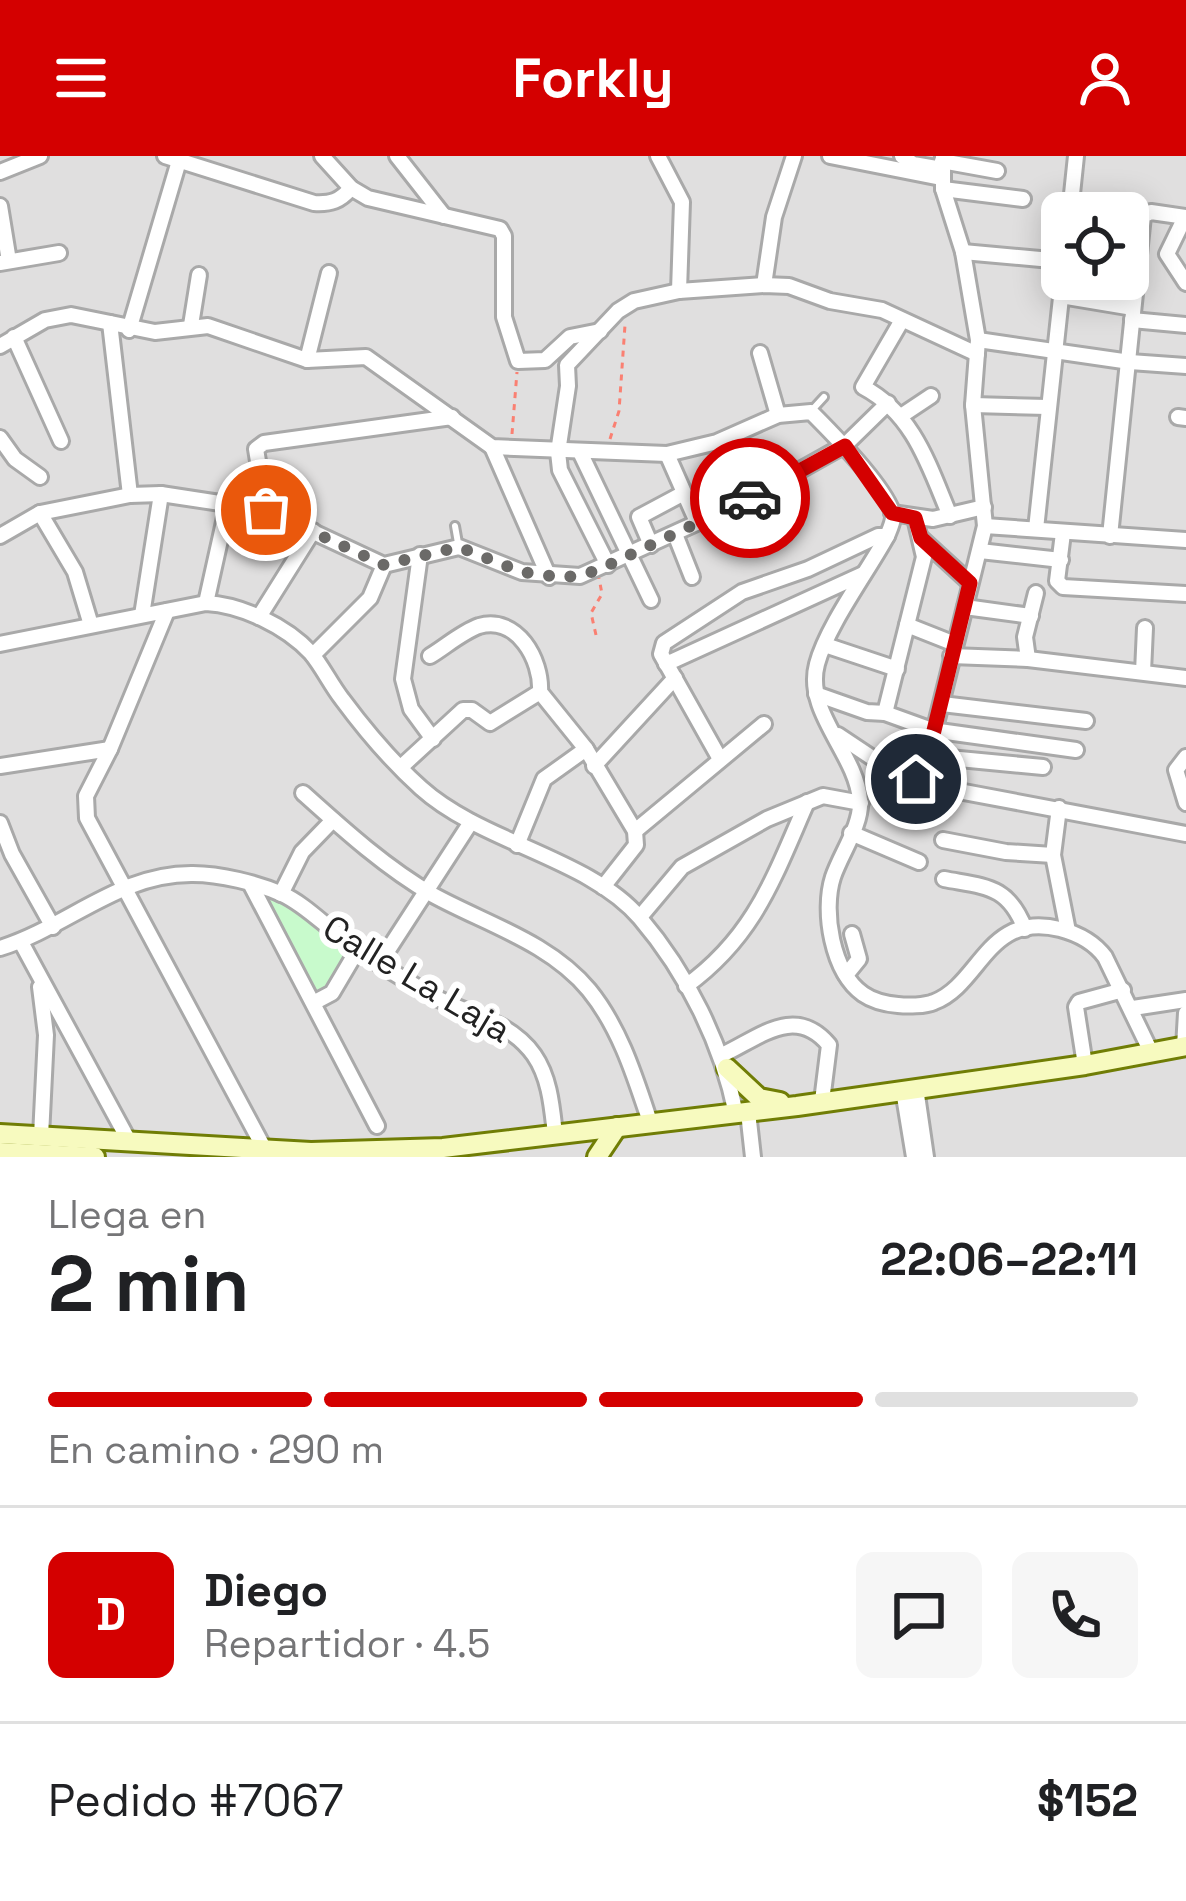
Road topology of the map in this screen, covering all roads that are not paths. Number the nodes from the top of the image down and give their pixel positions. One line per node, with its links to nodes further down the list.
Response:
1 (40, 156): 13 (street)
2 (322, 156): 14 (street)
3 (397, 156): 19 (street)
4 (658, 156): 29 (street)
5 (794, 156): 28 (street)
6 (830, 156): 10 (street)
7 (1076, 156): 15 (street)
8 (172, 159): 9 (street); 38 (street)
9 (203, 162): 14 (street)
10 (901, 162): 11 (street)
11 (942, 171): 12 (street); 16 (street); 21 (street)
12 (997, 171)
13 (0, 172)
14 (350, 188): 19 (street)
15 (1072, 192)
16 (1023, 200)
17 (0, 206): 24 (street)
18 (1149, 213): 20 (street)
19 (444, 216): 39 (street)
20 (1186, 217): 27 (street)
21 (963, 252): 23 (street); 41 (street)
22 (59, 253): 24 (street)
23 (1041, 259)
24 (5, 262)
25 (328, 273): 44 (street)
26 (199, 275): 36 (street)
27 (1186, 284)
28 (764, 285): 29 (street); 34 (street)
29 (679, 291): 39 (street)
30 (1060, 300): 42 (street)
31 (1077, 300): 33 (street)
32 (1133, 300): 33 (street)
33 (1132, 314): 37 (street); 45 (street)
34 (902, 320): 41 (street); 49 (street)
35 (110, 323): 38 (street); 40 (street); 66 (street)
36 (191, 325): 38 (street); 44 (street)
37 (1186, 325)
38 (129, 329)
39 (602, 331): 60 (street)
40 (7, 342): 57 (street)
41 (978, 347): 42 (street); 50 (street)
42 (1054, 350): 45 (street); 51 (street)
43 (760, 353): 53 (street)
44 (307, 360): 55 (street)
45 (1130, 362): 46 (street); 84 (street)
46 (1186, 366)
47 (932, 396): 54 (street)
48 (824, 397): 52 (lane)
49 (888, 403): 54 (street); 58 (street)
50 (973, 405): 51 (street); 69 (street)
51 (1047, 407): 78 (street)
52 (811, 412): 53 (street); 58 (street)
53 (778, 415): 62 (street)
54 (901, 416): 73 (street)
55 (452, 417): 59 (street); 70 (street)
56 (0, 439): 63 (street)
57 (61, 441)
58 (845, 446): 67 (street); 71 (street)
59 (492, 447): 60 (street); 97 (street)
60 (558, 452): 61 (street); 95 (street)
61 (580, 452): 62 (street); 91 (street)
62 (667, 454): 64 (street)
63 (40, 477)
64 (684, 493): 75 (street); 88 (street)
65 (161, 494): 66 (street); 68 (street); 106 (street)
66 (130, 495): 72 (street)
67 (745, 501): 75 (street); 87 (street)
68 (228, 504): 70 (street); 103 (street)
69 (984, 507): 73 (street); 77 (street)
70 (266, 510): 79 (street)
71 (892, 513): 74 (street); 83 (street)
72 (40, 514): 82 (street); 109 (street)
73 (950, 516): 74 (street)
74 (915, 518): 85 (street)
75 (697, 522): 81 (street)
76 (455, 526): 89 (lane)
77 (985, 526): 78 (street); 90 (street)
78 (1036, 529): 80 (street)
79 (314, 531): 94 (street); 107 (street)
80 (1063, 533): 84 (street); 93 (street)
81 (675, 534): 88 (street); 98 (street)
82 (0, 536)
83 (887, 536): 96 (street); 118 (street)
84 (1110, 536): 86 (street)
85 (921, 538): 99 (street); 110 (street)
86 (1186, 540)
87 (760, 543)
88 (651, 545): 91 (street)
89 (459, 547): 92 (street); 97 (street)
90 (980, 551): 93 (street); 99 (street)
91 (631, 554): 95 (street); 102 (street)
92 (419, 555): 94 (street); 130 (street)
93 (1061, 560): 101 (street)
94 (384, 565): 115 (street)
95 (602, 568): 97 (street)
96 (867, 572): 113 (street); 118 (street)
97 (556, 577)
98 (692, 577)
99 (970, 583): 104 (street)
100 (1036, 592): 108 (street)
101 (1186, 595)
102 (651, 600)
103 (206, 603): 105 (street); 107 (street)
104 (965, 607): 108 (street); 114 (street)
105 (167, 611): 106 (street); 131 (street)
106 (142, 616): 109 (street)
107 (259, 616): 115 (street)
108 (1031, 616): 117 (street)
109 (92, 625): 112 (street)
110 (907, 625): 114 (street); 119 (street)
111 (1145, 628): 120 (street)
112 (0, 644)
113 (825, 645): 119 (street); 123 (street)
114 (953, 650): 117 (street); 124 (street)
115 (313, 655): 139 (street)
116 (430, 656): 122 (street)
117 (1028, 659): 120 (street)
118 (667, 664): 135 (street); 138 (street)
119 (897, 669): 125 (street)
120 (1143, 672): 121 (street)
121 (1186, 678)
122 (540, 692): 130 (street); 132 (street)
123 (816, 694): 125 (street); 129 (street)
124 (942, 704): 126 (street); 128 (street)
125 (885, 712): 128 (street)
126 (1086, 721)
127 (764, 724): 135 (street)
128 (932, 730): 133 (street); 134 (street)
129 (833, 732): 141 (street); 144 (street)
130 (433, 739): 139 (street)
131 (110, 749): 137 (street); 159 (street)
132 (586, 749): 138 (street); 154 (street)
133 (1076, 750)
134 (928, 755): 140 (street); 141 (street)
135 (720, 759): 150 (street)
136 (1182, 760): 145 (street)
137 (0, 766)
138 (594, 766): 150 (street)
139 (401, 767): 148 (street)
140 (1043, 767)
141 (916, 779): 146 (street)
142 (303, 793): 147 (street)
143 (807, 802): 144 (street); 163 (street); 174 (street)
144 (861, 802): 151 (street)
145 (1186, 802)
146 (1058, 808): 152 (street); 155 (street)
147 (333, 820): 161 (street); 162 (street)
148 (471, 822): 154 (street); 161 (street)
149 (0, 823): 164 (street)
150 (635, 831): 160 (street)
151 (850, 833): 156 (street); 172 (street)
152 (1186, 834)
153 (943, 840): 155 (street)
154 (517, 845): 160 (street)
155 (1053, 855): 166 (street)
156 (919, 862)
157 (944, 879): 165 (street)
158 (251, 885): 159 (street, Calle La Laja); 162 (street, Calle La Laja); 177 (street)
159 (121, 887): 164 (street, Calle La Laja); 197 (street)
160 (603, 887): 163 (street)
161 (428, 892): 171 (street); 190 (street)
162 (281, 894): 170 (street, Calle La Laja)
163 (640, 917): 174 (street)
164 (53, 927): 168 (street, Calle La Laja)
165 (1025, 929): 166 (street); 172 (street)
166 (1068, 931): 175 (street)
167 (852, 934): 172 (street)
168 (22, 942): 169 (street, Calle La Laja); 173 (street)
169 (0, 948)
170 (358, 949): 171 (street, Calle La Laja); 177 (street)
171 (379, 964): 194 (street, Calle La Laja)
172 (846, 975)
173 (38, 976): 180 (street); 181 (street)
174 (686, 986): 184 (street)
175 (1124, 990): 178 (street); 185 (street)
176 (1186, 1000): 178 (street)
177 (315, 1002): 191 (street)
178 (1133, 1008): 183 (street)
179 (1186, 1013): 182 (street)
180 (68, 1033): 181 (street); 196 (street)
181 (46, 1035): 195 (street)
182 (1185, 1046): 183 (main road)
183 (1150, 1052): 185 (main road)
184 (724, 1061): 187 (street); 188 (main road); 189 (street)
185 (1085, 1066): 186 (main road)
186 (910, 1089): 187 (main road); 204 (street); 205 (street)
187 (822, 1101): 188 (main road)
188 (796, 1106): 189 (main road)
189 (742, 1113): 190 (main road); 203 (street)
190 (650, 1122): 192 (main road)
191 (377, 1126)
192 (617, 1126): 194 (main road); 202 (main road)
193 (0, 1134): 195 (main road)
194 (550, 1135): 197 (main road); 200 (main road)
195 (41, 1136): 196 (main road)
196 (129, 1142): 198 (main road)
197 (264, 1148): 198 (main road)
198 (169, 1151)
199 (0, 1152): 201 (main road)
200 (559, 1154)
201 (92, 1157)
202 (597, 1157)
203 (753, 1157)
204 (914, 1157)
205 (926, 1157)

